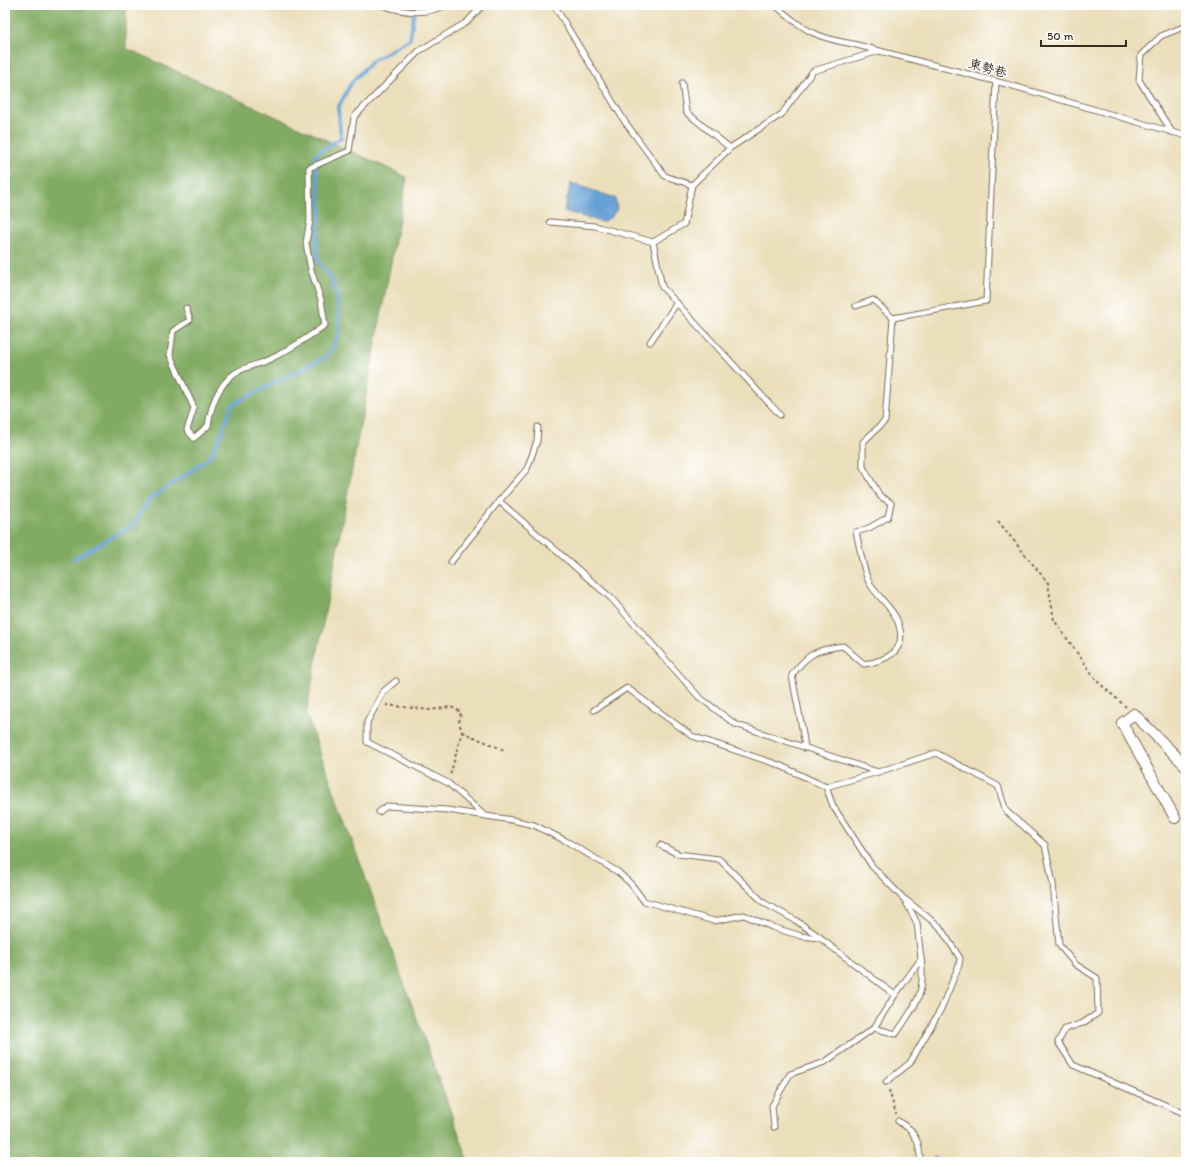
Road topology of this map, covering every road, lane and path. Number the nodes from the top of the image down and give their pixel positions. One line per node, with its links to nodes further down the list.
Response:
1 (302, 5): 2 (lane)
2 (313, 5)
3 (382, 5): 4 (lane)
4 (446, 5)
5 (483, 5): 20 (lane)
6 (554, 5): 15 (lane)
7 (775, 5): 9 (lane, 東勢巷)
8 (1186, 26): 12 (lane)
9 (879, 51): 10 (lane, 東勢巷); 14 (lane)
10 (996, 81): 12 (lane, 東勢巷); 21 (lane)
11 (682, 83): 14 (lane)
12 (1172, 132): 13 (lane, 東勢巷)
13 (1186, 136)
14 (730, 148): 15 (lane)
15 (692, 185): 17 (lane)
16 (550, 222): 17 (lane)
17 (653, 242): 18 (lane)
18 (677, 303): 22 (lane); 23 (lane)
19 (856, 306): 21 (lane)
20 (186, 308)
21 (893, 318): 33 (lane)
22 (650, 342)
23 (780, 415)
24 (538, 426): 25 (lane)
25 (499, 501): 27 (lane); 33 (lane)
26 (998, 522): 31 (path)
27 (450, 562)
28 (396, 680): 29 (lane)
29 (376, 703): 32 (path); 37 (lane)
30 (594, 710): 38 (lane)
31 (1134, 714): 35 (street); 41 (street)
32 (462, 732): 34 (path); 37 (path)
33 (805, 748): 36 (lane)
34 (504, 750)
35 (1186, 766)
36 (878, 772): 38 (lane); 49 (lane)
37 (448, 783): 40 (lane)
38 (826, 787): 43 (lane)
39 (379, 812): 40 (lane)
40 (485, 816): 44 (lane)
41 (1176, 818)
42 (660, 845): 44 (lane)
43 (905, 900): 45 (lane); 48 (lane)
44 (820, 938): 46 (lane)
45 (921, 959): 46 (lane); 47 (lane)
46 (894, 995): 47 (lane)
47 (874, 1028): 51 (lane)
48 (886, 1082): 50 (path)
49 (1186, 1114)
50 (898, 1121): 52 (lane)
51 (774, 1127)
52 (921, 1162)

